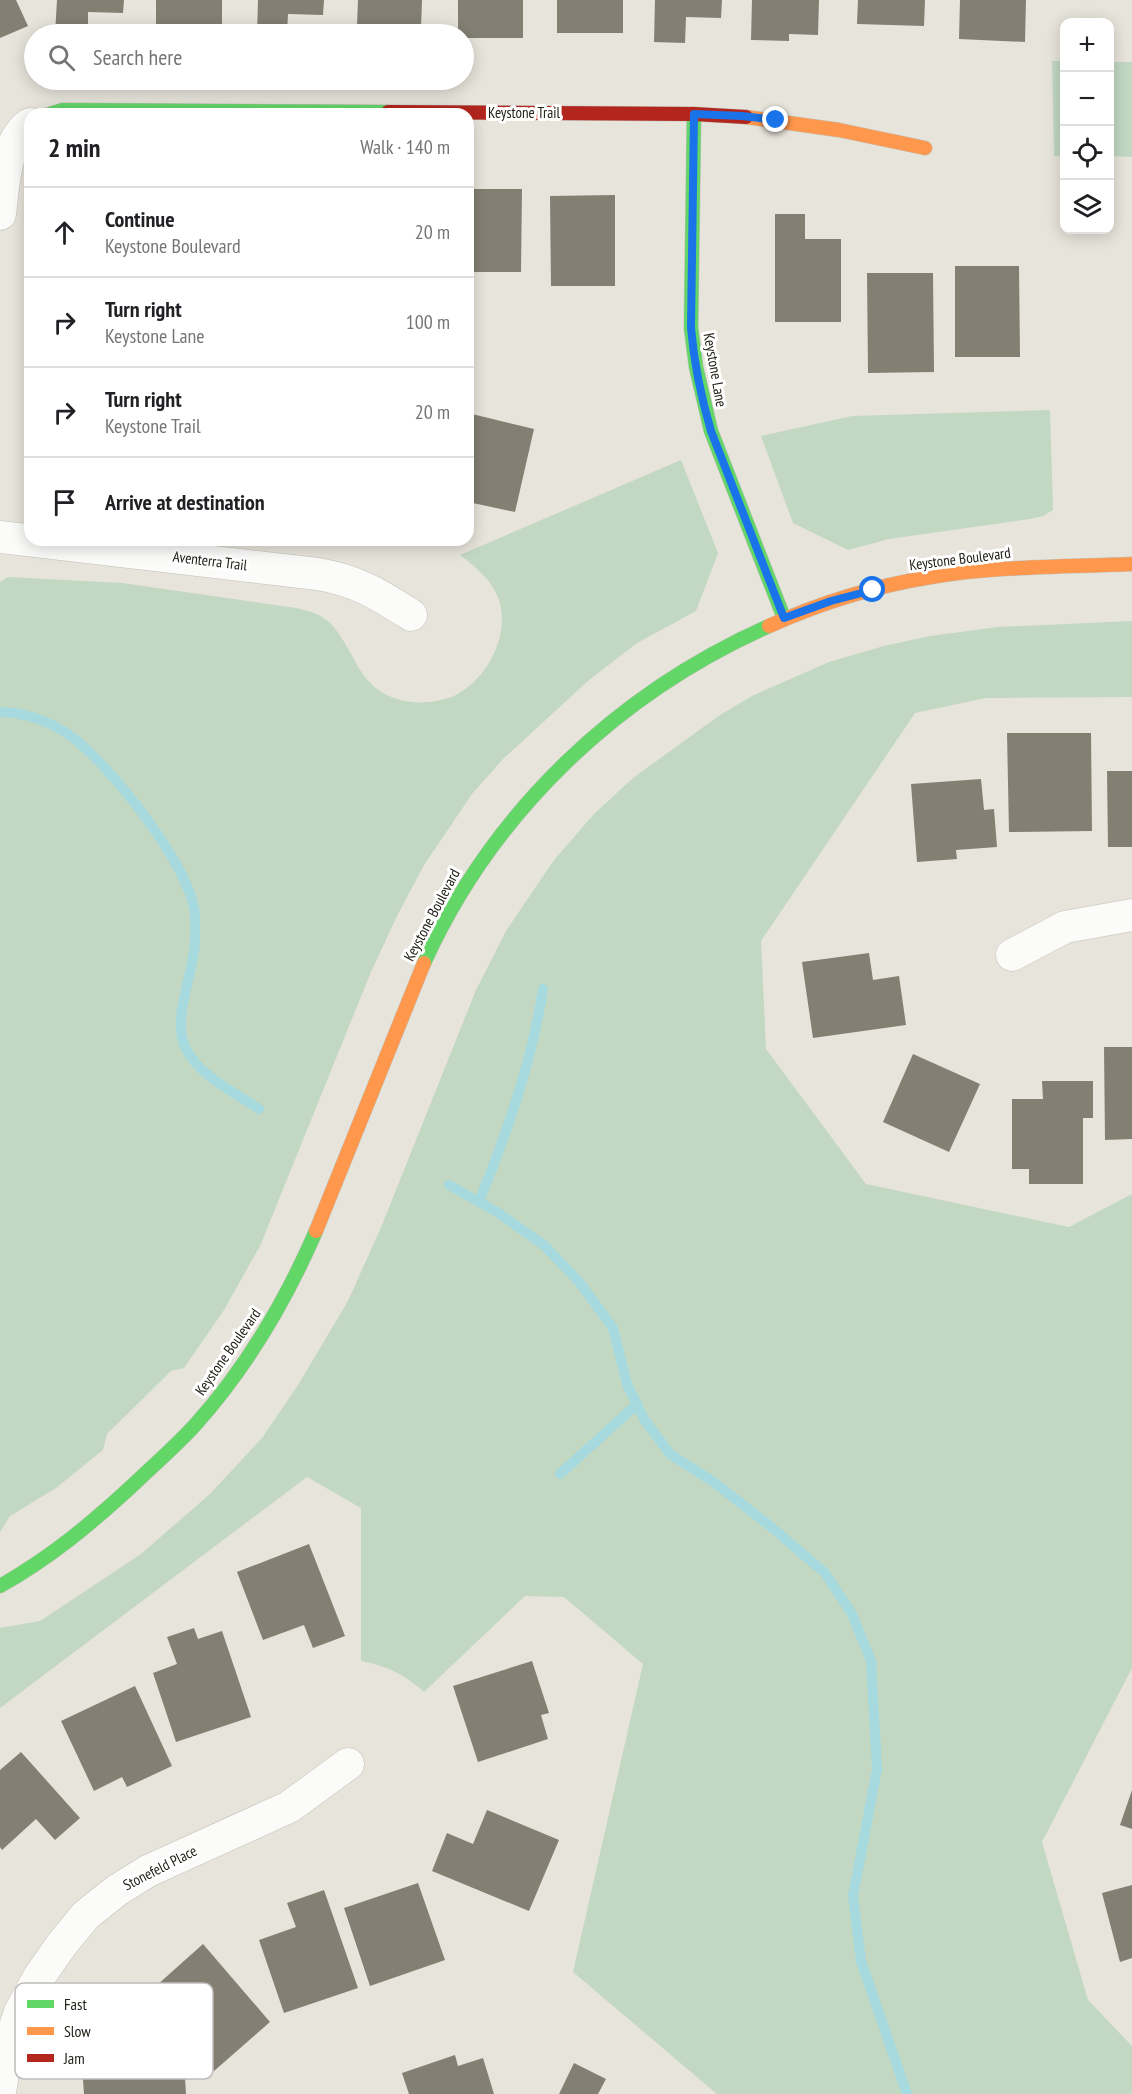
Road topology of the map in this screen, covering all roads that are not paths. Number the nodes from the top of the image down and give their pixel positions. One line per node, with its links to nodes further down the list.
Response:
1 (474, 113): 2 (street, Keystone Trail)
2 (694, 114): 4 (street, Keystone Trail); 11 (street, Keystone Lane)
3 (24, 128): 5 (street)
4 (925, 148)
5 (0, 214)
6 (0, 537): 7 (street, Aventerra Trail)
7 (24, 540)
8 (77, 546): 10 (street, Aventerra Trail)
9 (1132, 564): 11 (street, Keystone Boulevard)
10 (411, 615)
11 (784, 618): 14 (street, Keystone Boulevard)
12 (1132, 915): 13 (street)
13 (1012, 955)
14 (0, 1586)
15 (348, 1764): 16 (street, Stonefeld Place)
16 (36, 1983)
17 (15, 2026): 18 (street, Stonefeld Place)
18 (0, 2092)

